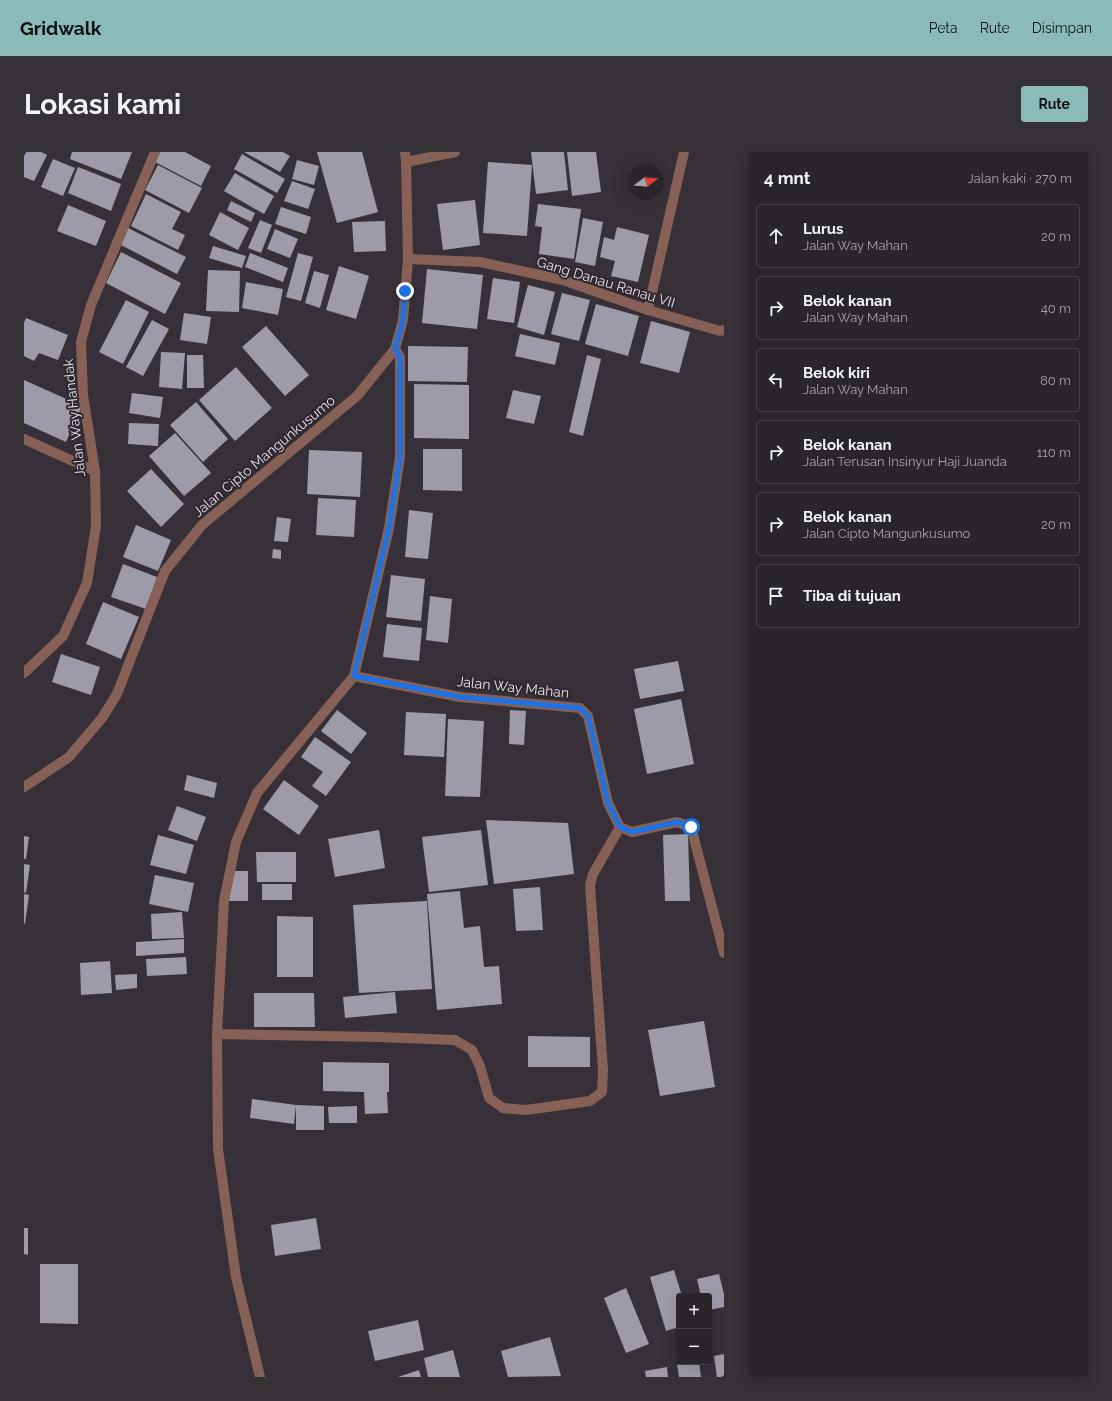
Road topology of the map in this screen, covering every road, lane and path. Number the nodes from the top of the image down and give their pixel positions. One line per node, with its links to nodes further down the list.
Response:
1 (155, 152): 10 (street, Jalan Way Handak)
2 (455, 152): 4 (street)
3 (684, 152): 6 (street)
4 (405, 157): 5 (street, Jalan Cipto Mangunkusumo)
5 (408, 259): 6 (street, Gang Danau Ranau VII); 8 (street, Jalan Cipto Mangunkusumo)
6 (648, 310): 7 (street, Gang Danau Ranau VII)
7 (724, 330)
8 (395, 349): 12 (street); 13 (street, Jalan Cipto Mangunkusumo)
9 (24, 439): 10 (street)
10 (95, 471): 11 (street, Jalan Way Handak)
11 (24, 673)
12 (354, 676): 14 (street, Jalan Way Mahan); 16 (street)
13 (24, 787)
14 (620, 827): 15 (street); 16 (street)
15 (724, 953)
16 (217, 1034): 17 (street)
17 (260, 1377)

